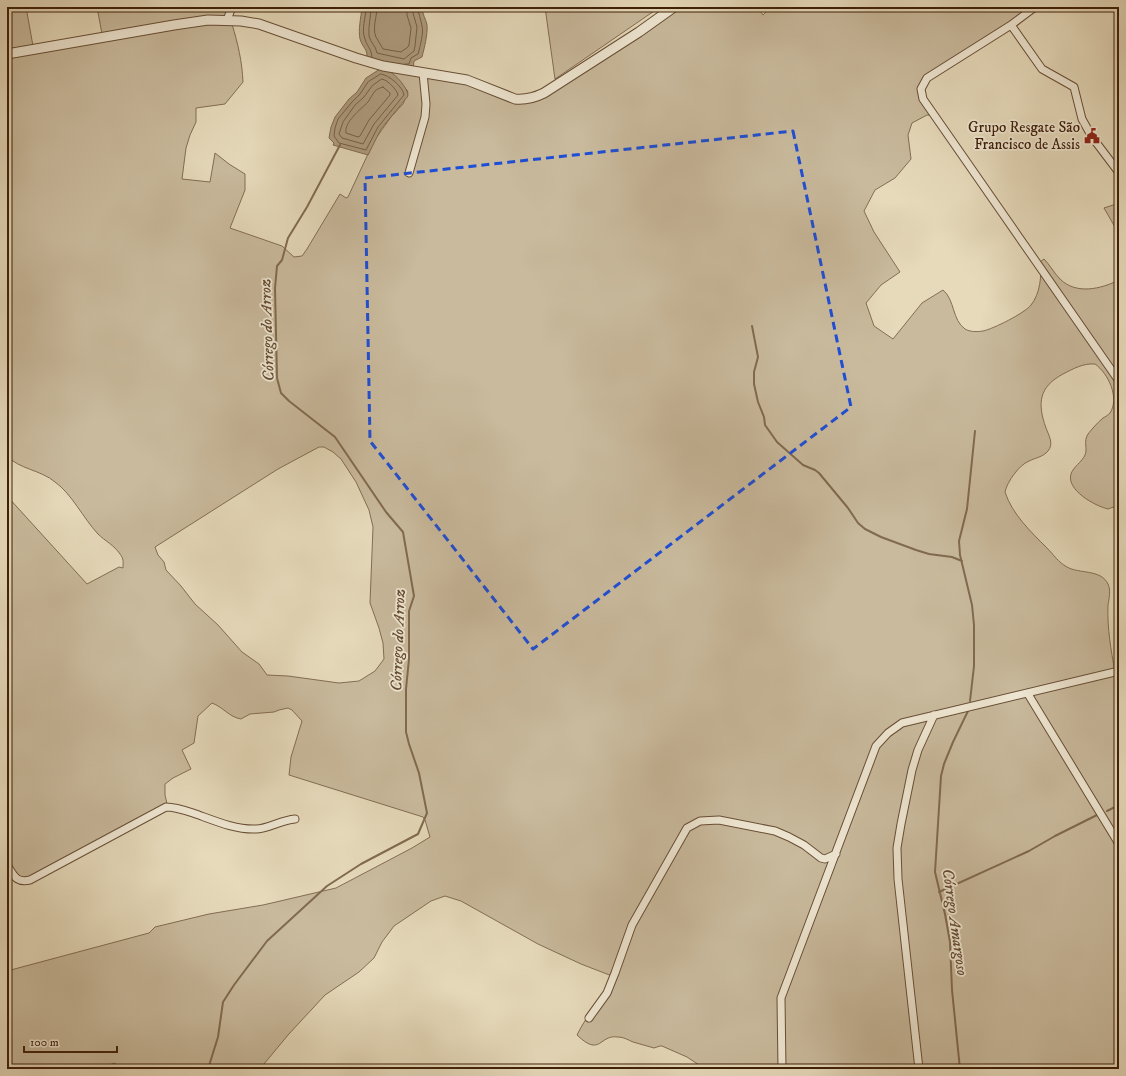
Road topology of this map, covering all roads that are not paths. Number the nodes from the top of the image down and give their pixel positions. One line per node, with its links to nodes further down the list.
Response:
1 (232, 7): 4 (street)
2 (674, 7): 7 (street)
3 (1035, 7): 5 (street)
4 (227, 20): 6 (street); 7 (street)
5 (1011, 25): 8 (street); 10 (street)
6 (7, 54)
7 (423, 73): 9 (street)
8 (1117, 170)
9 (409, 173)
10 (1119, 381)
11 (1119, 671): 12 (street)
12 (1028, 694): 13 (street); 15 (street)
13 (934, 715): 16 (street); 20 (street)
14 (295, 818): 17 (street)
15 (1119, 844)
16 (836, 854): 18 (street); 19 (street)
17 (7, 865)
18 (589, 1018)
19 (782, 1069)
20 (919, 1069)

